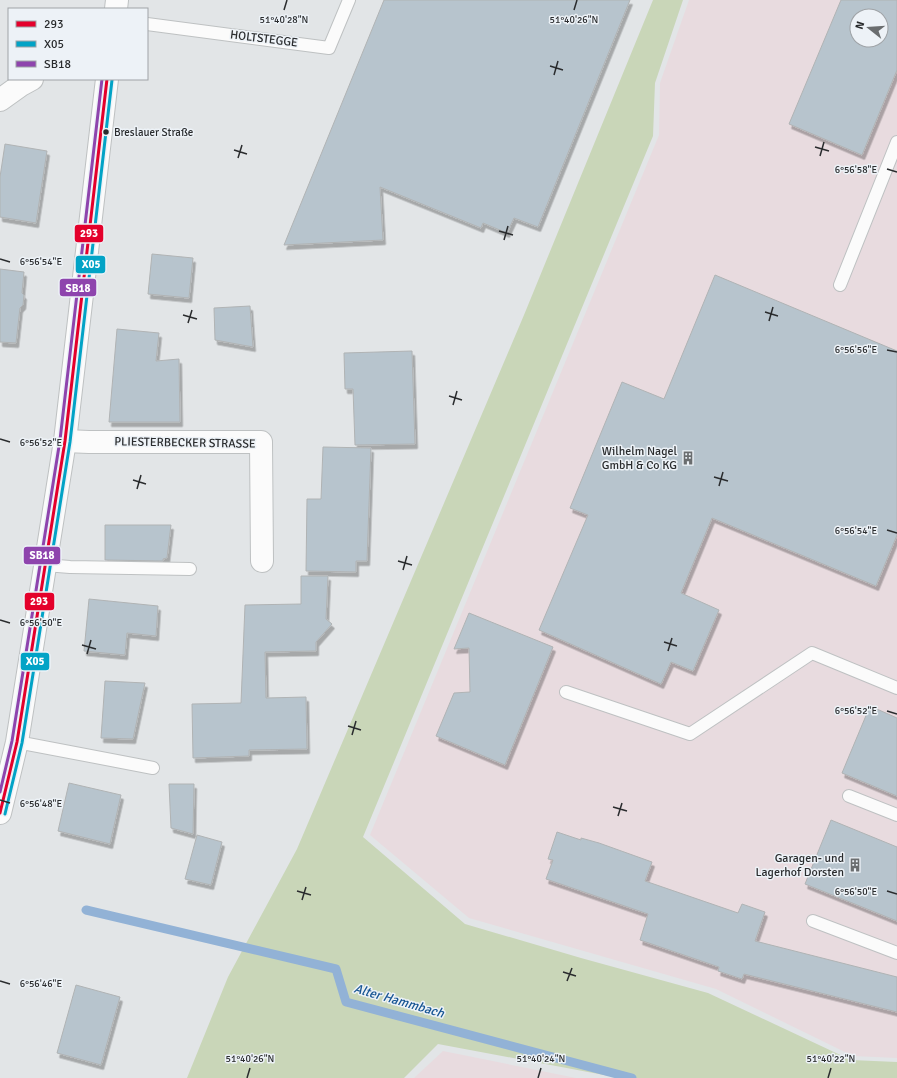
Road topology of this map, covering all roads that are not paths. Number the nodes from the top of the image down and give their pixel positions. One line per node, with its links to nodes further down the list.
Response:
1 (349, 0): 2 (lane, HOLTSTEGGE)
2 (148, 24)
3 (30, 80): 5 (main road)
4 (107, 80): 8 (main road)
5 (0, 100)
6 (897, 142): 7 (lane)
7 (840, 285)
8 (65, 441): 9 (main road, PLIESTERBECKER STRASSE); 10 (main road)
9 (262, 561)
10 (45, 565): 11 (lane); 14 (main road)
11 (190, 569)
12 (897, 688): 13 (lane)
13 (566, 692)
14 (17, 742): 15 (lane); 17 (main road)
15 (153, 768)
16 (849, 796): 18 (lane)
17 (0, 813)
18 (897, 815)
19 (813, 921): 20 (lane)
20 (897, 953)

